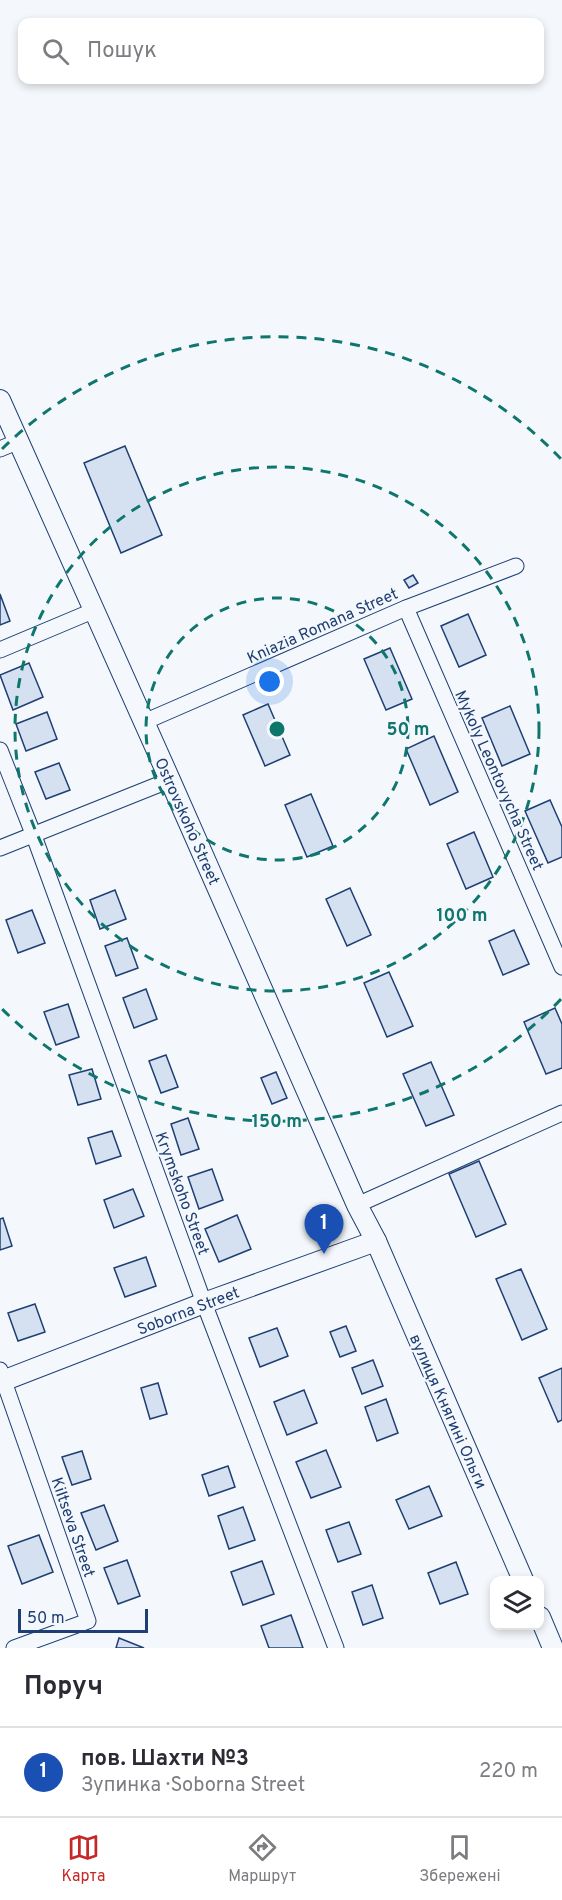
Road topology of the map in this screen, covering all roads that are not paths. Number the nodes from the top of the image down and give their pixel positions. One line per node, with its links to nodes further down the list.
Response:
1 (0, 400): 2 (street, Ostrovskoho Street)
2 (19, 441): 3 (street); 6 (street, Ostrovskoho Street)
3 (0, 449)
4 (516, 566): 5 (street, Kniazia Romana Street)
5 (406, 608): 8 (street, Kniazia Romana Street); 13 (street, Mykoly Leontovycha Street)
6 (95, 610): 7 (street); 8 (street, Ostrovskoho Street)
7 (0, 650)
8 (144, 722): 10 (street, Ostrovskoho Street)
9 (0, 750): 11 (street, Krymskoho Street)
10 (170, 780): 11 (street); 15 (street, Ostrovskoho Street)
11 (34, 836): 12 (street); 17 (street, Krymskoho Street)
12 (0, 848)
13 (562, 967)
14 (562, 1113): 15 (street)
15 (357, 1205): 16 (street, Ostrovskoho Street)
16 (376, 1241): 17 (street, Soborna Street); 19 (street, вулиця Княгині Ольги)
17 (204, 1303): 18 (street, Soborna Street); 22 (street, Krymskoho Street)
18 (1, 1377): 21 (street, Kiltseva Street)
19 (521, 1576)
20 (544, 1627): 23 (street)
21 (14, 1648)
22 (336, 1648)
23 (553, 1648)

